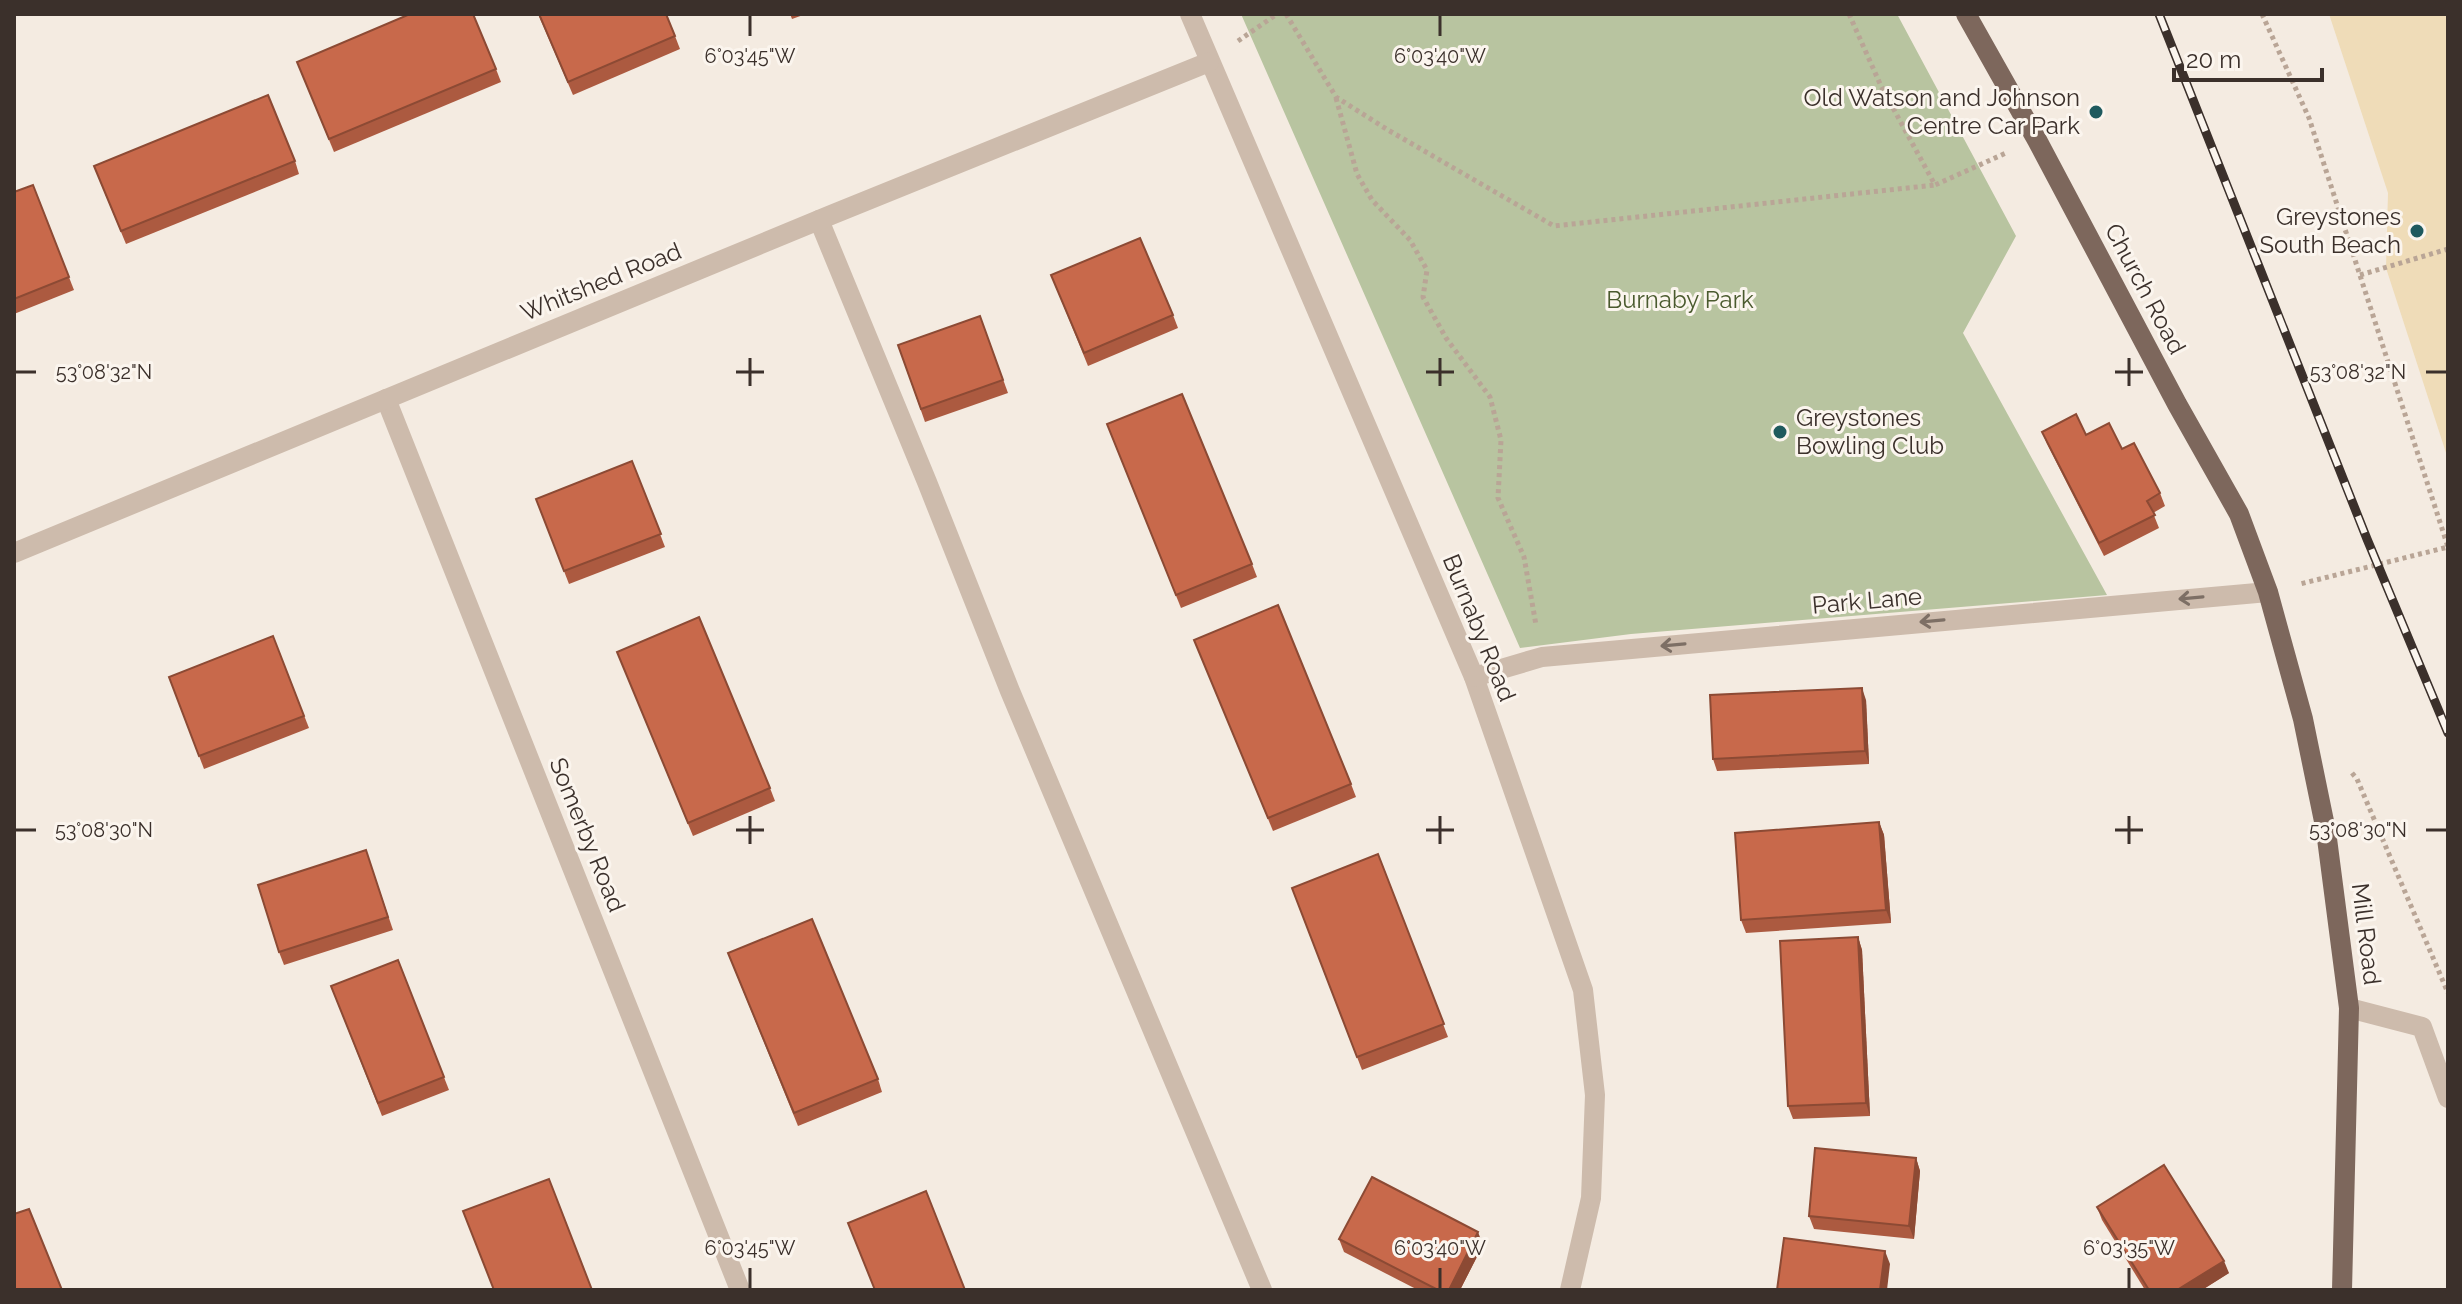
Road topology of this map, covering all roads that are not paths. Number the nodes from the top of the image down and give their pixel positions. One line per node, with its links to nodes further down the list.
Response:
1 (1190, 14): 3 (street, Burnaby Road)
2 (1966, 14): 7 (main road, Church Road)
3 (1209, 62): 4 (street, Whitshed Road); 8 (street, Burnaby Road)
4 (819, 220): 5 (street, Whitshed Road); 12 (street)
5 (386, 399): 6 (street, Whitshed Road); 11 (street, Somerby Road)
6 (14, 553)
7 (2268, 592): 8 (street, Park Lane, one-way to 8); 9 (main road, Mill Road)
8 (1474, 677): 13 (street, Burnaby Road)
9 (2349, 1008): 10 (street); 14 (main road, Mill Road)
10 (2448, 1098)
11 (740, 1290)
12 (1262, 1290)
13 (1570, 1290)
14 (2342, 1290)

